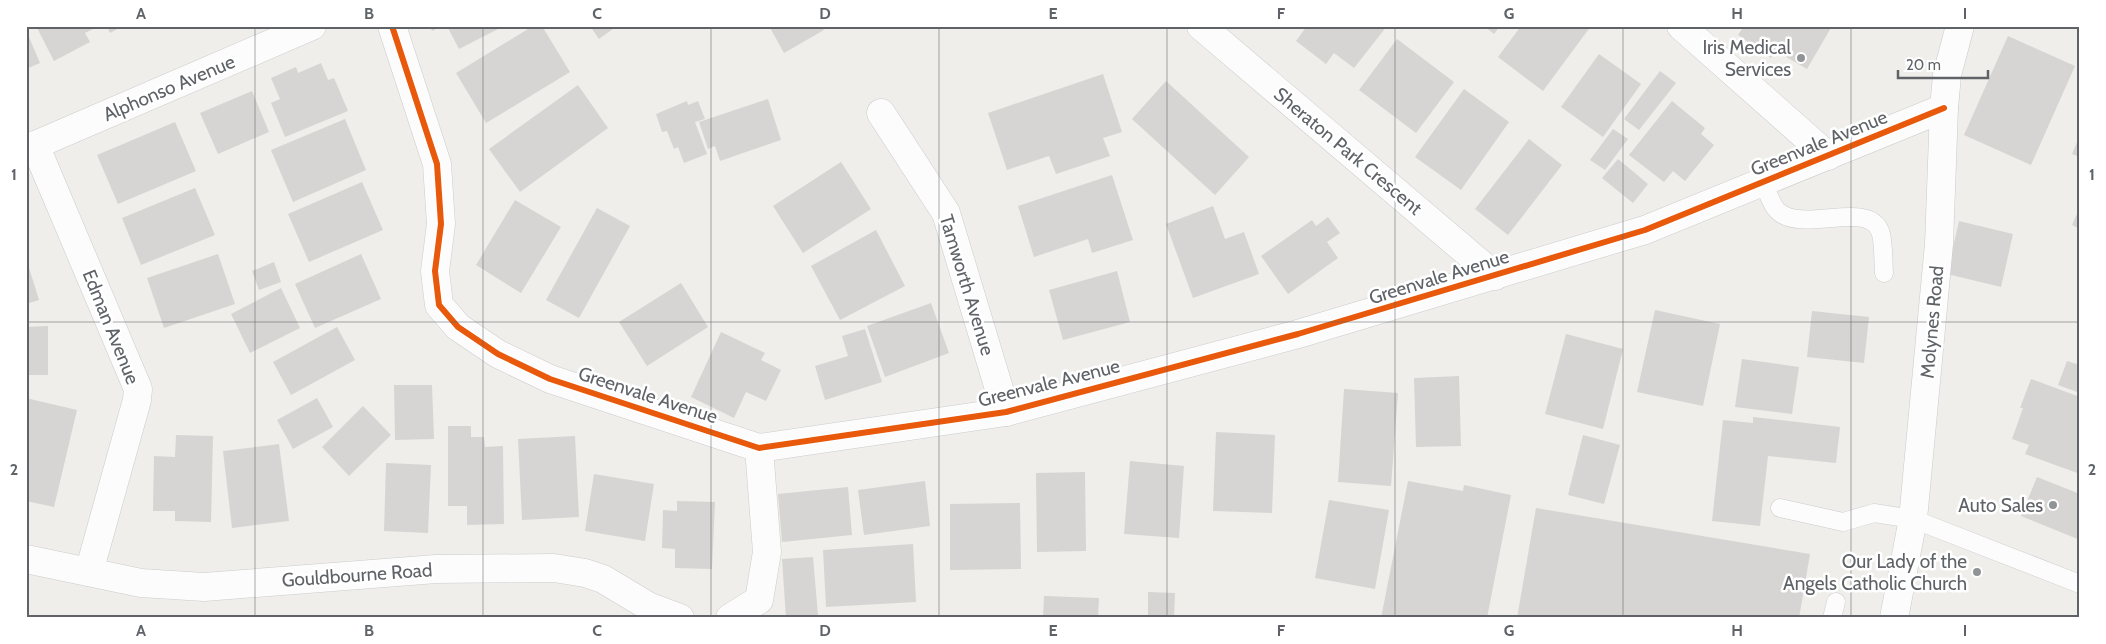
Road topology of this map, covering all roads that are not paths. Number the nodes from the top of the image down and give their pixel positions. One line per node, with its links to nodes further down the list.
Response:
1 (312, 26): 8 (street, Alphonso Avenue)
2 (392, 26): 14 (street, Greenvale Avenue)
3 (1200, 26): 12 (street, Sheraton Park Crescent)
4 (1681, 26): 9 (street)
5 (1954, 31): 6 (street, Molynes Road)
6 (1944, 108): 9 (street, Greenvale Avenue); 16 (street, Molynes Road)
7 (881, 113): 13 (street, Tamworth Avenue)
8 (31, 147): 18 (street, Edman Avenue)
9 (1828, 156): 10 (street, Greenvale Avenue)
10 (1763, 182): 11 (lane); 12 (street, Greenvale Avenue)
11 (1884, 273)
12 (1495, 276): 13 (street, Greenvale Avenue)
13 (1006, 412): 14 (street, Greenvale Avenue)
14 (759, 448): 21 (street)
15 (1780, 508): 16 (lane)
16 (1913, 519): 19 (lane); 22 (street, Molynes Road)
17 (26, 559): 18 (street, Gouldbourne Road)
18 (89, 572): 20 (street, Gouldbourne Road)
19 (2080, 584)
20 (680, 618)
21 (730, 618)
22 (1894, 618)

